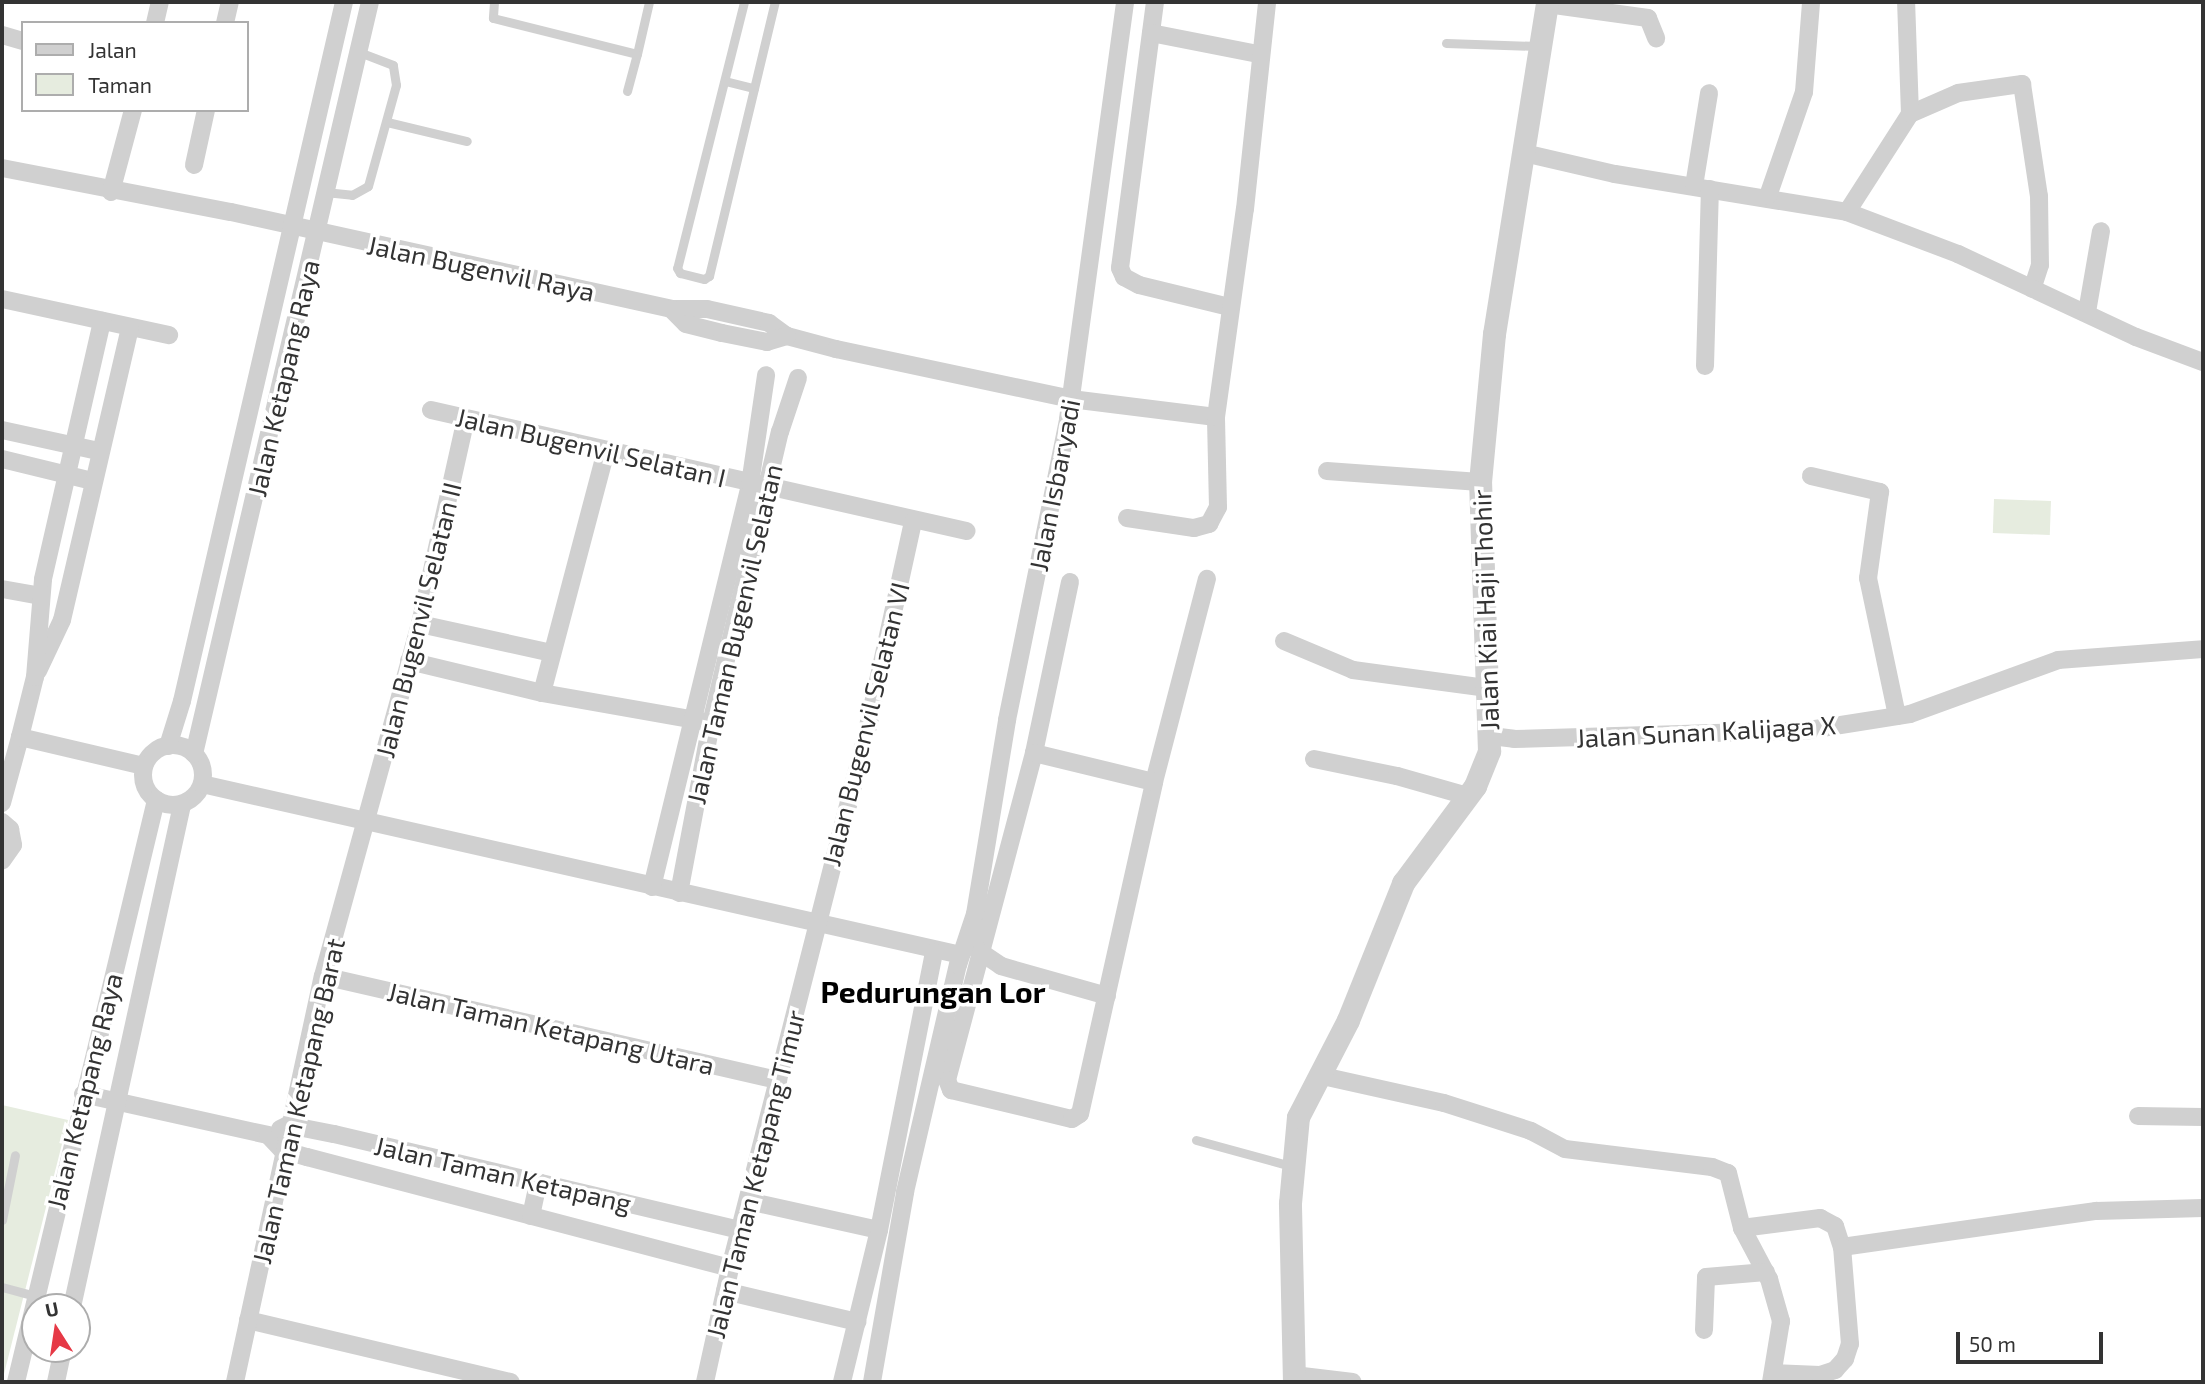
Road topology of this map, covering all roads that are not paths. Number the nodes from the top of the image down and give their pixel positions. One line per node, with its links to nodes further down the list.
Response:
1 (160, 2): 15 (street)
2 (230, 2): 16 (street)
3 (344, 2): 43 (street, Jalan Ketapang Raya)
4 (370, 2): 23 (street, Jalan Ketapang Raya)
5 (494, 2): 24 (lane)
6 (649, 2): 24 (lane)
7 (744, 2): 26 (lane)
8 (775, 2): 27 (lane)
9 (1125, 2): 57 (street, Jalan Isbaryadi)
10 (1155, 2): 17 (street)
11 (1267, 2): 25 (street)
12 (1906, 2): 32 (street)
13 (1547, 3): 19 (street); 22 (street, Jalan Kiai Haji Thohir)
14 (1811, 4): 41 (street)
15 (155, 21)
16 (225, 21)
17 (1151, 33): 25 (street); 48 (street)
18 (2, 35): 20 (street)
19 (1656, 38)
20 (21, 40)
21 (1446, 43): 22 (lane)
22 (1541, 47): 35 (street, Jalan Kiai Haji Thohir)
23 (359, 52): 33 (lane); 39 (street, Jalan Ketapang Raya)
24 (637, 54): 28 (lane)
25 (1258, 54): 48 (street)
26 (725, 81): 27 (lane); 27 (lane)
27 (754, 88)
28 (627, 91)
29 (1709, 93): 38 (street)
30 (132, 112): 40 (street)
31 (206, 112): 36 (street)
32 (1910, 114): 42 (street); 46 (street)
33 (387, 122): 34 (lane); 39 (lane)
34 (467, 141)
35 (1524, 153): 38 (street); 70 (street, Jalan Kiai Haji Thohir)
36 (194, 165)
37 (2, 168): 40 (street, Jalan Bugenvil Raya)
38 (1702, 187): 41 (street); 54 (street)
39 (324, 191): 44 (street, Jalan Ketapang Raya)
40 (111, 192): 43 (street, Jalan Bugenvil Raya)
41 (1768, 196): 42 (street)
42 (1847, 212): 46 (street)
43 (292, 227): 44 (street, Jalan Bugenvil Raya); 90 (street, Jalan Ketapang Raya)
44 (317, 231): 57 (street, Jalan Bugenvil Raya); 91 (street, Jalan Ketapang Raya)
45 (2101, 231): 49 (street)
46 (2032, 289): 49 (street)
47 (2, 299): 50 (street)
48 (1229, 307): 59 (street)
49 (2087, 312): 53 (street)
50 (102, 321): 51 (street); 62 (street)
51 (130, 328): 52 (street); 64 (street)
52 (169, 335)
53 (2203, 362)
54 (1705, 366)
55 (766, 375): 71 (street, Jalan Taman Bugenvil Selatan)
56 (798, 378): 71 (street, Jalan Taman Bugenvil Selatan)
57 (1071, 399): 59 (street, Jalan Bugenvil Raya); 116 (street, Jalan Isbaryadi)
58 (431, 410): 60 (street, Jalan Bugenvil Selatan I)
59 (1216, 417): 72 (street)
60 (466, 419): 63 (street, Jalan Bugenvil Selatan I); 82 (street, Jalan Bugenvil Selatan II)
61 (2, 430): 62 (street)
62 (71, 445): 64 (street); 67 (street)
63 (606, 450): 71 (street, Jalan Bugenvil Selatan I); 85 (street)
64 (98, 451): 69 (street)
65 (2, 459): 67 (street)
66 (1327, 471): 70 (street)
67 (64, 474): 69 (street); 78 (street)
68 (1811, 476): 92 (street)
69 (92, 481): 77 (street)
70 (1480, 482): 88 (street, Jalan Kiai Haji Thohir)
71 (759, 486): 73 (street); 93 (street, Jalan Taman Bugenvil Selatan); 94 (street, Jalan Taman Bugenvil Selatan)
72 (1127, 518)
73 (913, 522): 74 (street); 113 (street, Jalan Bugenvil Selatan VI)
74 (966, 531)
75 (1207, 579): 102 (street)
76 (1070, 582): 98 (street)
77 (69, 585): 78 (street); 81 (street)
78 (41, 587): 79 (street); 80 (street)
79 (2, 589)
80 (38, 615): 81 (street); 87 (street)
81 (62, 620): 87 (street)
82 (420, 624): 85 (street); 86 (street, Jalan Bugenvil Selatan II)
83 (1284, 642): 88 (street)
84 (2203, 649): 92 (street, Jalan Sunan Kalijaga X)
85 (552, 653): 89 (street)
86 (410, 662): 89 (street); 108 (street, Jalan Bugenvil Selatan II)
87 (35, 677): 96 (street)
88 (1486, 688): 95 (street, Jalan Kiai Haji Thohir)
89 (542, 692): 93 (street)
90 (182, 701): 91 (street); 97 (street, Jalan Ketapang Raya)
91 (206, 707): 99 (street, Jalan Ketapang Raya)
92 (1897, 716): 95 (street, Jalan Sunan Kalijaga X)
93 (691, 720): 94 (street); 111 (street, Jalan Taman Bugenvil Selatan)
94 (711, 723): 112 (street, Jalan Taman Bugenvil Selatan)
95 (1491, 736): 104 (street, Jalan Kiai Haji Thohir)
96 (20, 737): 101 (street); 106 (street)
97 (168, 746): 99 (street); 101 (street)
98 (1034, 753): 102 (street); 115 (street)
99 (194, 754): 103 (street)
100 (1314, 760): 104 (street)
101 (144, 766): 105 (street)
102 (1154, 782): 120 (street)
103 (202, 784): 107 (street); 108 (street)
104 (1467, 796): 121 (street, Jalan Kiai Haji Thohir)
105 (156, 800): 107 (street); 123 (street, Jalan Ketapang Raya)
106 (2, 803)
107 (182, 805): 124 (street, Jalan Ketapang Raya)
108 (367, 821): 111 (street); 119 (street, Jalan Taman Ketapang Barat)
109 (2, 822): 110 (street)
110 (2, 861)
111 (652, 887): 112 (street)
112 (679, 893): 113 (street)
113 (817, 925): 114 (street); 122 (street, Jalan Taman Ketapang Timur)
114 (934, 951): 116 (street); 142 (street)
115 (984, 952): 116 (street); 117 (street); 118 (street)
116 (961, 955): 118 (street); 164 (street, Jalan Isbaryadi)
117 (1001, 966): 118 (street); 120 (street)
118 (978, 971): 120 (street)
119 (323, 976): 122 (street, Jalan Taman Ketapang Utara); 127 (street, Jalan Taman Ketapang Barat)
120 (1107, 996)
121 (1318, 1074): 132 (street, Jalan Kiai Haji Thohir); 140 (street)
122 (778, 1080): 135 (street, Jalan Taman Ketapang Timur)
123 (83, 1094): 124 (street); 149 (street, Jalan Ketapang Raya)
124 (116, 1100): 128 (street); 150 (street, Jalan Ketapang Raya)
125 (2138, 1116): 126 (street)
126 (2203, 1117)
127 (288, 1125): 128 (street); 130 (street, Jalan Taman Ketapang Barat); 133 (street, Jalan Taman Ketapang)
128 (268, 1136): 130 (street)
129 (1196, 1140): 132 (lane)
130 (282, 1150): 136 (street, Jalan Taman Ketapang); 151 (street, Jalan Taman Ketapang Barat)
131 (15, 1156): 138 (lane)
132 (1292, 1166): 157 (street, Jalan Kiai Haji Thohir)
133 (496, 1173): 134 (street, Jalan Taman Ketapang); 136 (street)
134 (538, 1182): 139 (street); 141 (street, Jalan Taman Ketapang)
135 (748, 1201): 141 (street, Jalan Taman Ketapang Timur); 142 (street)
136 (488, 1205): 139 (street, Jalan Taman Ketapang)
137 (2203, 1208): 143 (street)
138 (2, 1216)
139 (531, 1216): 144 (street, Jalan Taman Ketapang)
140 (1742, 1228): 143 (street); 145 (street)
141 (740, 1230): 144 (street, Jalan Taman Ketapang Timur)
142 (879, 1230): 152 (street)
143 (1842, 1247): 156 (street)
144 (730, 1268): 147 (street, Jalan Taman Ketapang Timur)
145 (1766, 1272): 153 (street); 156 (street)
146 (2, 1287): 148 (lane)
147 (725, 1291): 152 (street); 162 (street, Jalan Taman Ketapang Timur)
148 (25, 1293)
149 (37, 1293)
150 (75, 1293)
151 (248, 1320): 160 (street, Jalan Taman Ketapang Barat); 161 (street)
152 (857, 1322): 163 (street)
153 (1704, 1330)
154 (21, 1360): 158 (street, Jalan Ketapang Raya)
155 (60, 1363): 159 (street)
156 (1772, 1377)
157 (1294, 1379): 165 (street)
158 (16, 1382)
159 (56, 1382)
160 (235, 1382)
161 (512, 1382)
162 (705, 1382)
163 (842, 1382)
164 (872, 1382)
165 (1353, 1382)

